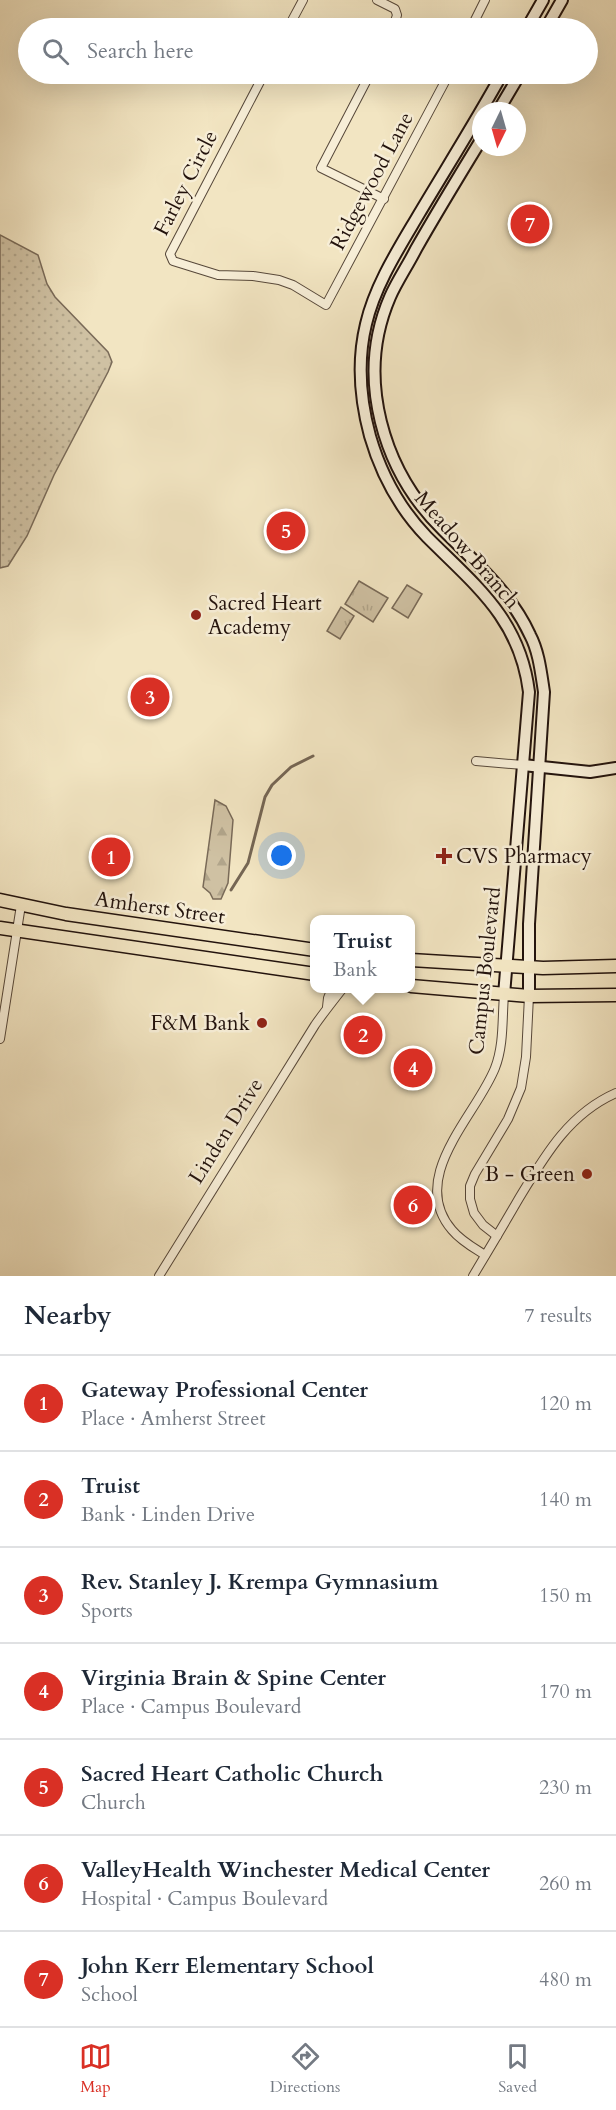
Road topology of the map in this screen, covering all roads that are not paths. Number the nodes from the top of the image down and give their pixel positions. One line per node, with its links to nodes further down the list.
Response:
1 (303, 0): 6 (street)
2 (378, 0): 7 (street)
3 (485, 0): 8 (street)
4 (543, 0): 9 (main road)
5 (562, 0): 10 (main road)
6 (293, 18)
7 (396, 18)
8 (476, 18)
9 (533, 18)
10 (552, 18)
11 (259, 84): 19 (street, Farley Circle)
12 (365, 84): 18 (street)
13 (444, 84): 18 (street, Ridgewood Lane)
14 (496, 84): 21 (main road, Meadow Branch)
15 (514, 84): 16 (main road)
16 (503, 102)
17 (472, 155): 22 (main road, Meadow Branch)
18 (384, 199): 19 (street, Ridgewood Lane)
19 (326, 305)
20 (476, 761): 21 (street)
21 (523, 765): 22 (main road); 30 (main road, Campus Boulevard)
22 (540, 767): 23 (main road); 31 (main road, Campus Boulevard)
23 (616, 768)
24 (0, 900): 25 (main road, Amherst Street)
25 (21, 905): 27 (street); 28 (main road, Amherst Street)
26 (0, 928): 27 (main road, Amherst Street)
27 (17, 931): 33 (main road, Amherst Street); 41 (street)
28 (310, 949)
29 (415, 960): 30 (main road)
30 (506, 966): 31 (main road); 37 (main road, Campus Boulevard)
31 (528, 966): 32 (main road); 39 (main road, Campus Boulevard)
32 (616, 966)
33 (310, 973)
34 (415, 986): 37 (main road)
35 (330, 993): 40 (street, Linden Drive)
36 (340, 993): 40 (street, Linden Drive)
37 (504, 995): 39 (main road); 44 (street, Campus Boulevard)
38 (616, 995): 39 (main road)
39 (529, 996): 43 (street, Campus Boulevard)
40 (327, 1007): 45 (street, Linden Drive)
41 (0, 1039)
42 (616, 1093): 43 (street)
43 (497, 1236): 44 (street)
44 (485, 1255): 46 (street)
45 (159, 1276)
46 (473, 1276)

